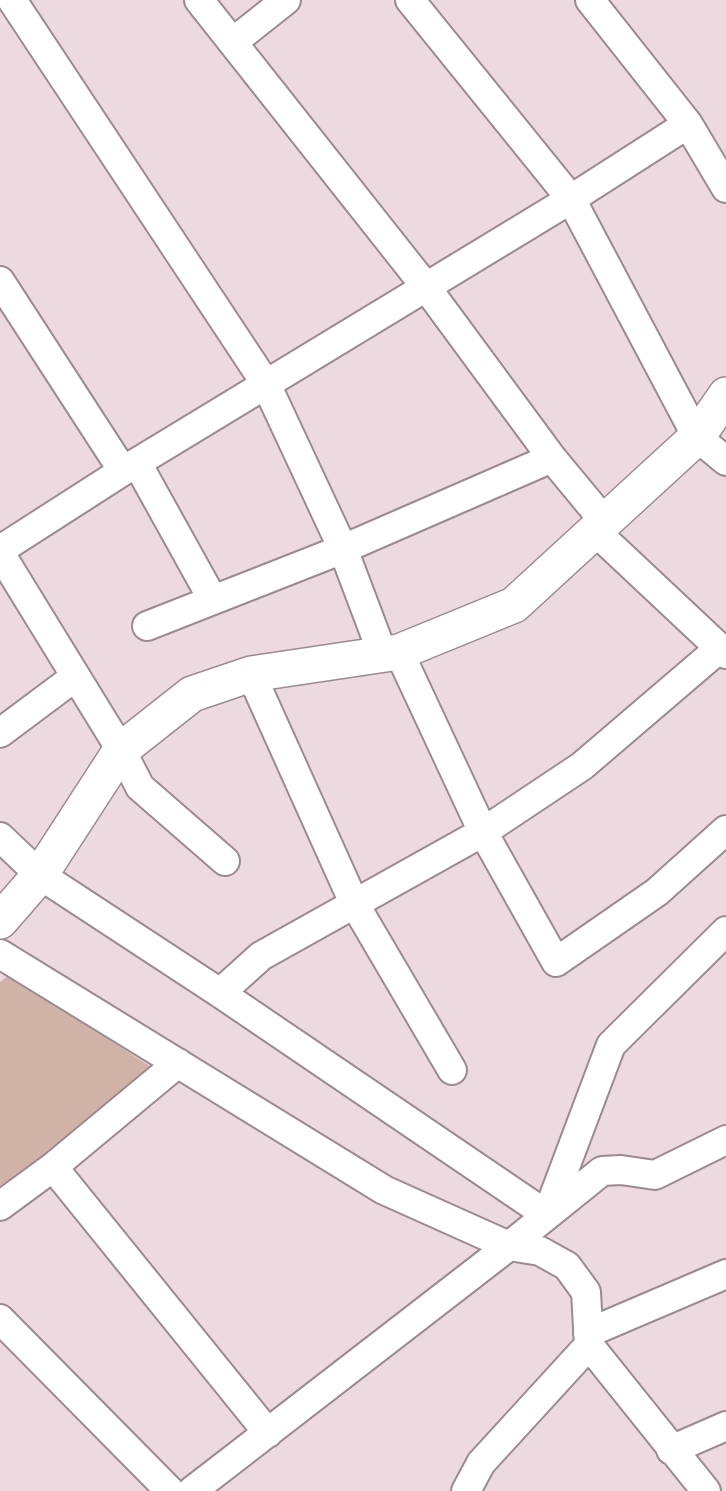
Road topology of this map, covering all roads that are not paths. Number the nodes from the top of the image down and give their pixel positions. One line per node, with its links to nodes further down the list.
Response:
1 (12, 0): 12 (street)
2 (200, 0): 6 (street)
3 (286, 0): 6 (street)
4 (410, 0): 9 (street)
5 (590, 0): 7 (street)
6 (233, 42): 11 (street)
7 (688, 124): 8 (street); 9 (street)
8 (726, 188)
9 (571, 199): 11 (street); 14 (street)
10 (0, 281): 17 (street)
11 (426, 287): 12 (street); 15 (street)
12 (266, 384): 17 (street); 19 (street)
13 (726, 395): 14 (street)
14 (697, 437): 16 (street); 18 (street)
15 (552, 458): 18 (street); 19 (street)
16 (726, 461)
17 (130, 467): 20 (street); 21 (street)
18 (600, 526): 23 (street); 24 (street)
19 (343, 549): 21 (street); 24 (street)
20 (0, 552): 26 (street)
21 (213, 600): 22 (street)
22 (147, 626)
23 (723, 651): 30 (street)
24 (391, 654): 25 (street); 30 (street)
25 (251, 674): 28 (street); 34 (street)
26 (75, 677): 27 (street); 28 (street)
27 (0, 733)
28 (121, 750): 32 (street); 33 (street)
29 (726, 830): 30 (street)
30 (483, 832): 34 (street)
31 (0, 837): 33 (street)
32 (225, 861)
33 (40, 875): 35 (street); 38 (street)
34 (354, 903): 38 (street); 40 (street)
35 (0, 920)
36 (726, 932): 44 (street)
37 (0, 954): 39 (street)
38 (220, 993): 44 (street)
39 (178, 1063): 42 (street); 45 (street)
40 (452, 1070)
41 (726, 1140): 44 (street)
42 (53, 1167): 43 (street); 50 (street)
43 (0, 1206)
44 (547, 1215): 45 (street)
45 (509, 1246): 48 (street); 50 (street)
46 (726, 1273): 48 (street)
47 (0, 1319): 52 (street)
48 (588, 1339): 51 (street); 54 (street)
49 (726, 1426): 51 (street)
50 (268, 1433): 53 (street)
51 (671, 1450): 55 (street)
52 (170, 1491)
53 (191, 1491)
54 (466, 1491)
55 (706, 1491)

